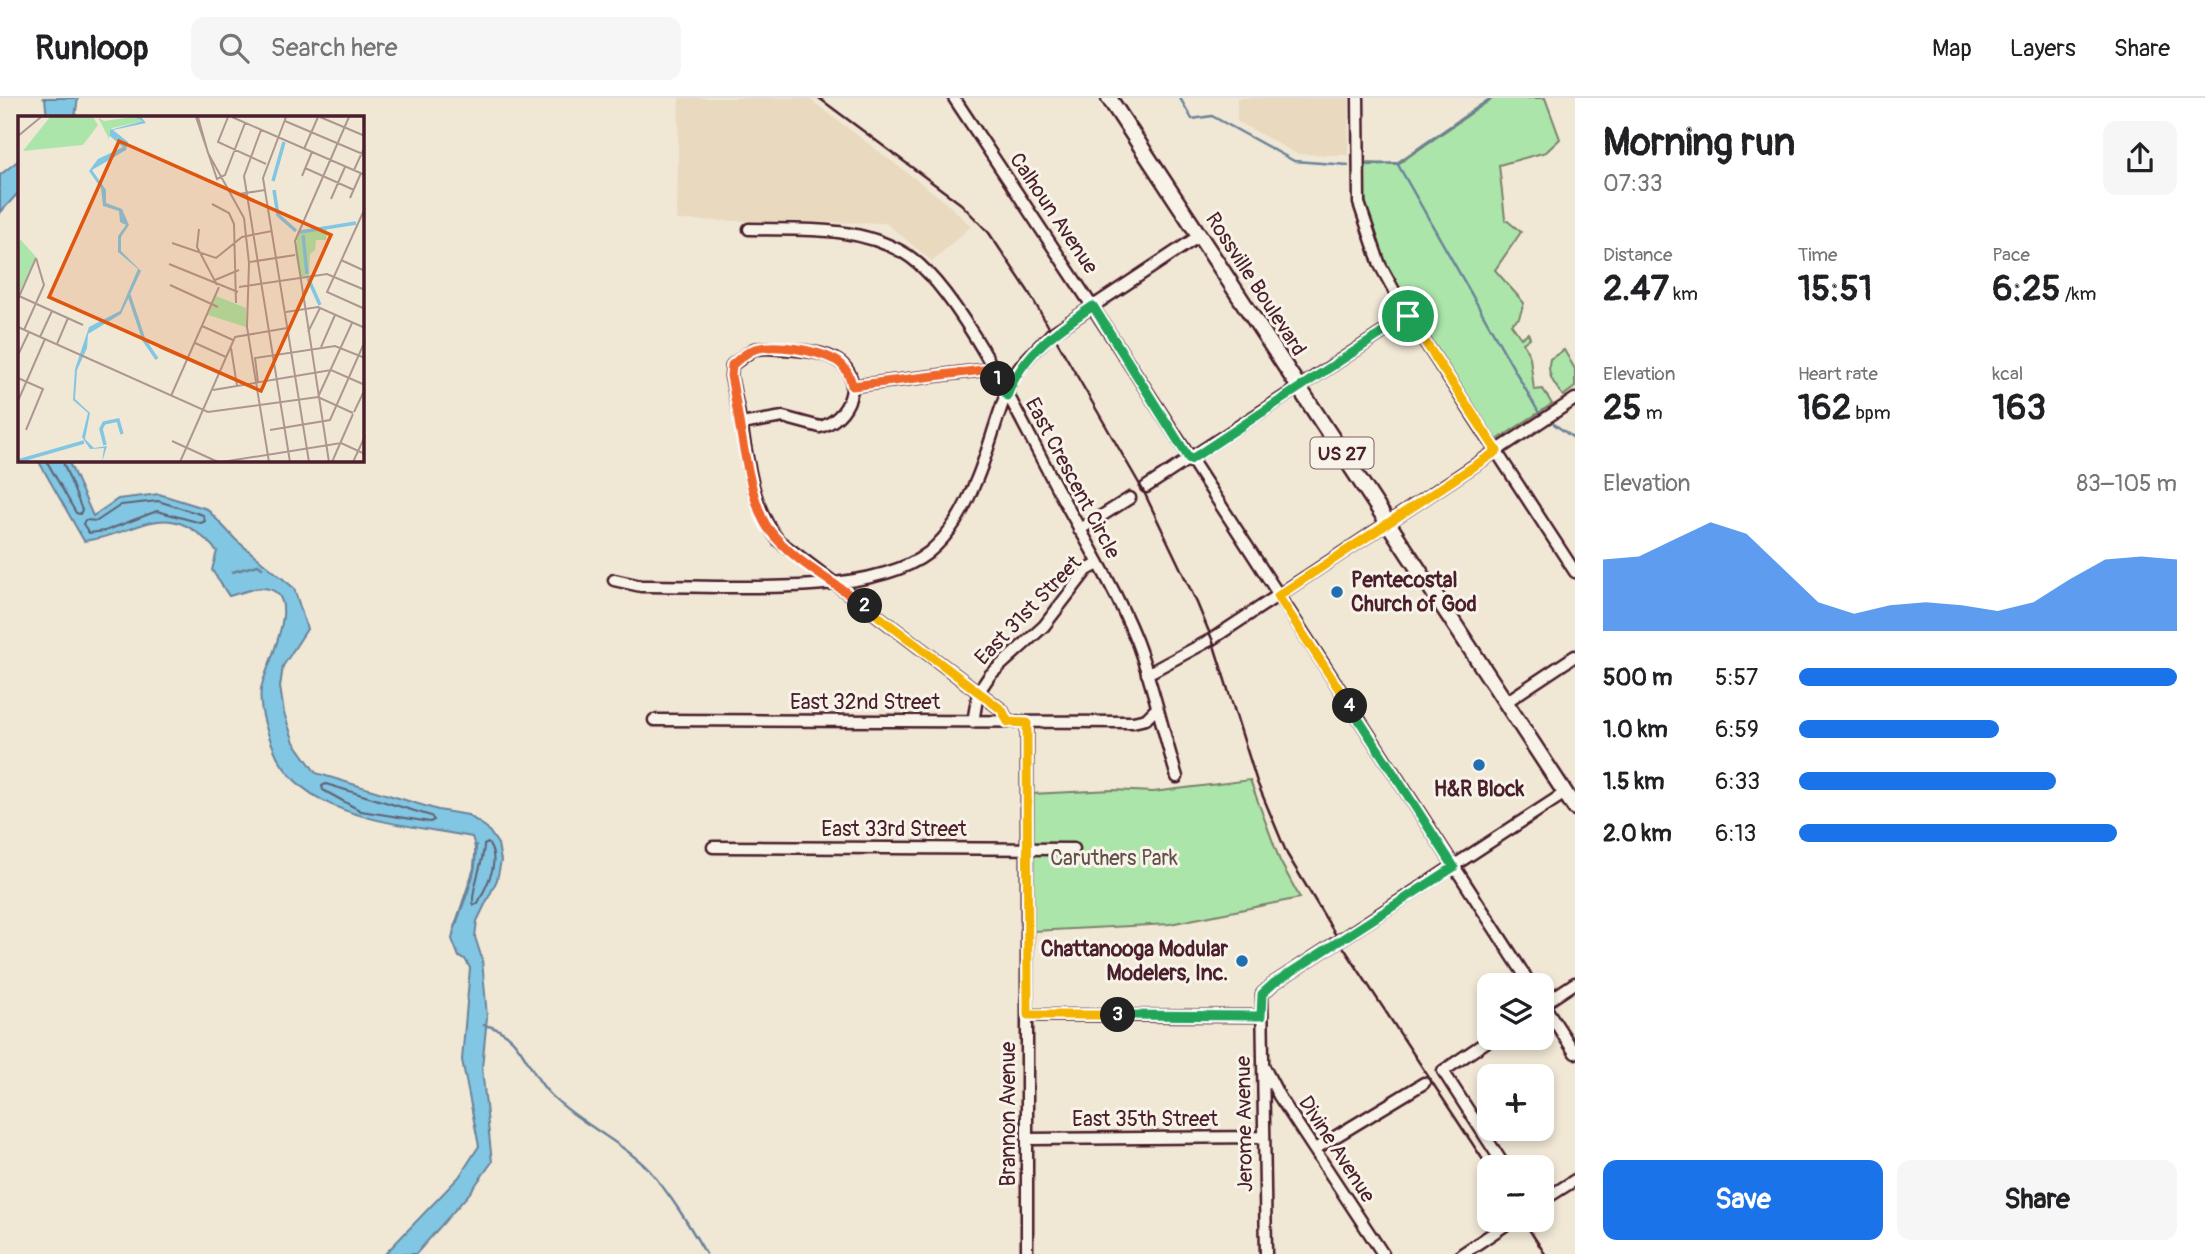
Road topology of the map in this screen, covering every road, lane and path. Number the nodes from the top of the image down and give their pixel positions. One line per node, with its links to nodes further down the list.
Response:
1 (954, 98): 6 (street, Calhoun Avenue)
2 (1110, 98): 5 (highway, Rossville Boulevard / US 27)
3 (1358, 98): 7 (street)
4 (749, 229): 8 (street, East Crescent Circle)
5 (1199, 236): 6 (street); 10 (highway, Rossville Boulevard / US 27)
6 (1093, 306): 11 (street); 15 (street, Calhoun Avenue)
7 (1408, 316): 10 (street); 14 (street)
8 (991, 369): 9 (street); 11 (street, East Crescent Circle)
9 (852, 386): 13 (street); 13 (street)
10 (1299, 388): 15 (street); 18 (highway, Rossville Boulevard / US 27)
11 (1007, 396): 19 (street, East Crescent Circle); 23 (street)
12 (1575, 399): 14 (street)
13 (741, 424): 23 (street)
14 (1497, 451): 18 (street); 21 (street)
15 (1190, 460): 16 (street); 24 (street, Calhoun Avenue)
16 (1146, 487)
17 (1130, 498): 19 (street, East 31st Street)
18 (1388, 522): 24 (street); 28 (highway, Rossville Boulevard / US 27)
19 (1079, 530): 20 (street, East Crescent Circle)
20 (1098, 564): 26 (street, East Crescent Circle); 27 (street, East 31st Street)
21 (1575, 572)
22 (614, 580): 23 (street)
23 (838, 584): 27 (street)
24 (1278, 596): 26 (street); 40 (street, Calhoun Avenue)
25 (1575, 656): 28 (street)
26 (1147, 674): 29 (street, East Crescent Circle)
27 (978, 693): 31 (street, East 31st Street); 32 (street)
28 (1506, 702): 35 (highway, Rossville Boulevard / US 27)
29 (1156, 709): 33 (street, East 32nd Street); 34 (street, East Crescent Circle)
30 (654, 720): 31 (street, East 32nd Street)
31 (973, 722): 32 (street, East 32nd Street)
32 (1008, 722): 33 (street, East 32nd Street)
33 (1027, 723): 38 (street, Brannon Avenue)
34 (1177, 777)
35 (1565, 793): 36 (highway, Rossville Boulevard / US 27); 40 (street)
36 (1575, 808)
37 (713, 846): 38 (street, East 33rd Street)
38 (1028, 849): 39 (street, East 33rd Street); 44 (street, Brannon Avenue)
39 (1074, 849)
40 (1454, 867): 41 (street, Calhoun Avenue); 45 (street, Jerome Avenue)
41 (1523, 973)
42 (1575, 983): 43 (street)
43 (1554, 996)
44 (1028, 1015): 45 (street); 52 (street, Brannon Avenue)
45 (1261, 1016): 49 (street, Jerome Avenue)
46 (1554, 1021): 48 (street)
47 (1477, 1048): 54 (street)
48 (1575, 1053)
49 (1262, 1063): 51 (street, Jerome Avenue); 53 (street, Divine Avenue)
50 (1424, 1083): 53 (street)
51 (1263, 1137): 52 (street, East 35th Street); 59 (street, Jerome Avenue)
52 (1028, 1139): 58 (street, Brannon Avenue)
53 (1315, 1149): 60 (street, Divine Avenue)
54 (1498, 1155)
55 (1575, 1180): 56 (street)
56 (1554, 1193)
57 (1495, 1232): 61 (street)
58 (1027, 1254)
59 (1266, 1254)
60 (1383, 1254)
61 (1462, 1254)

